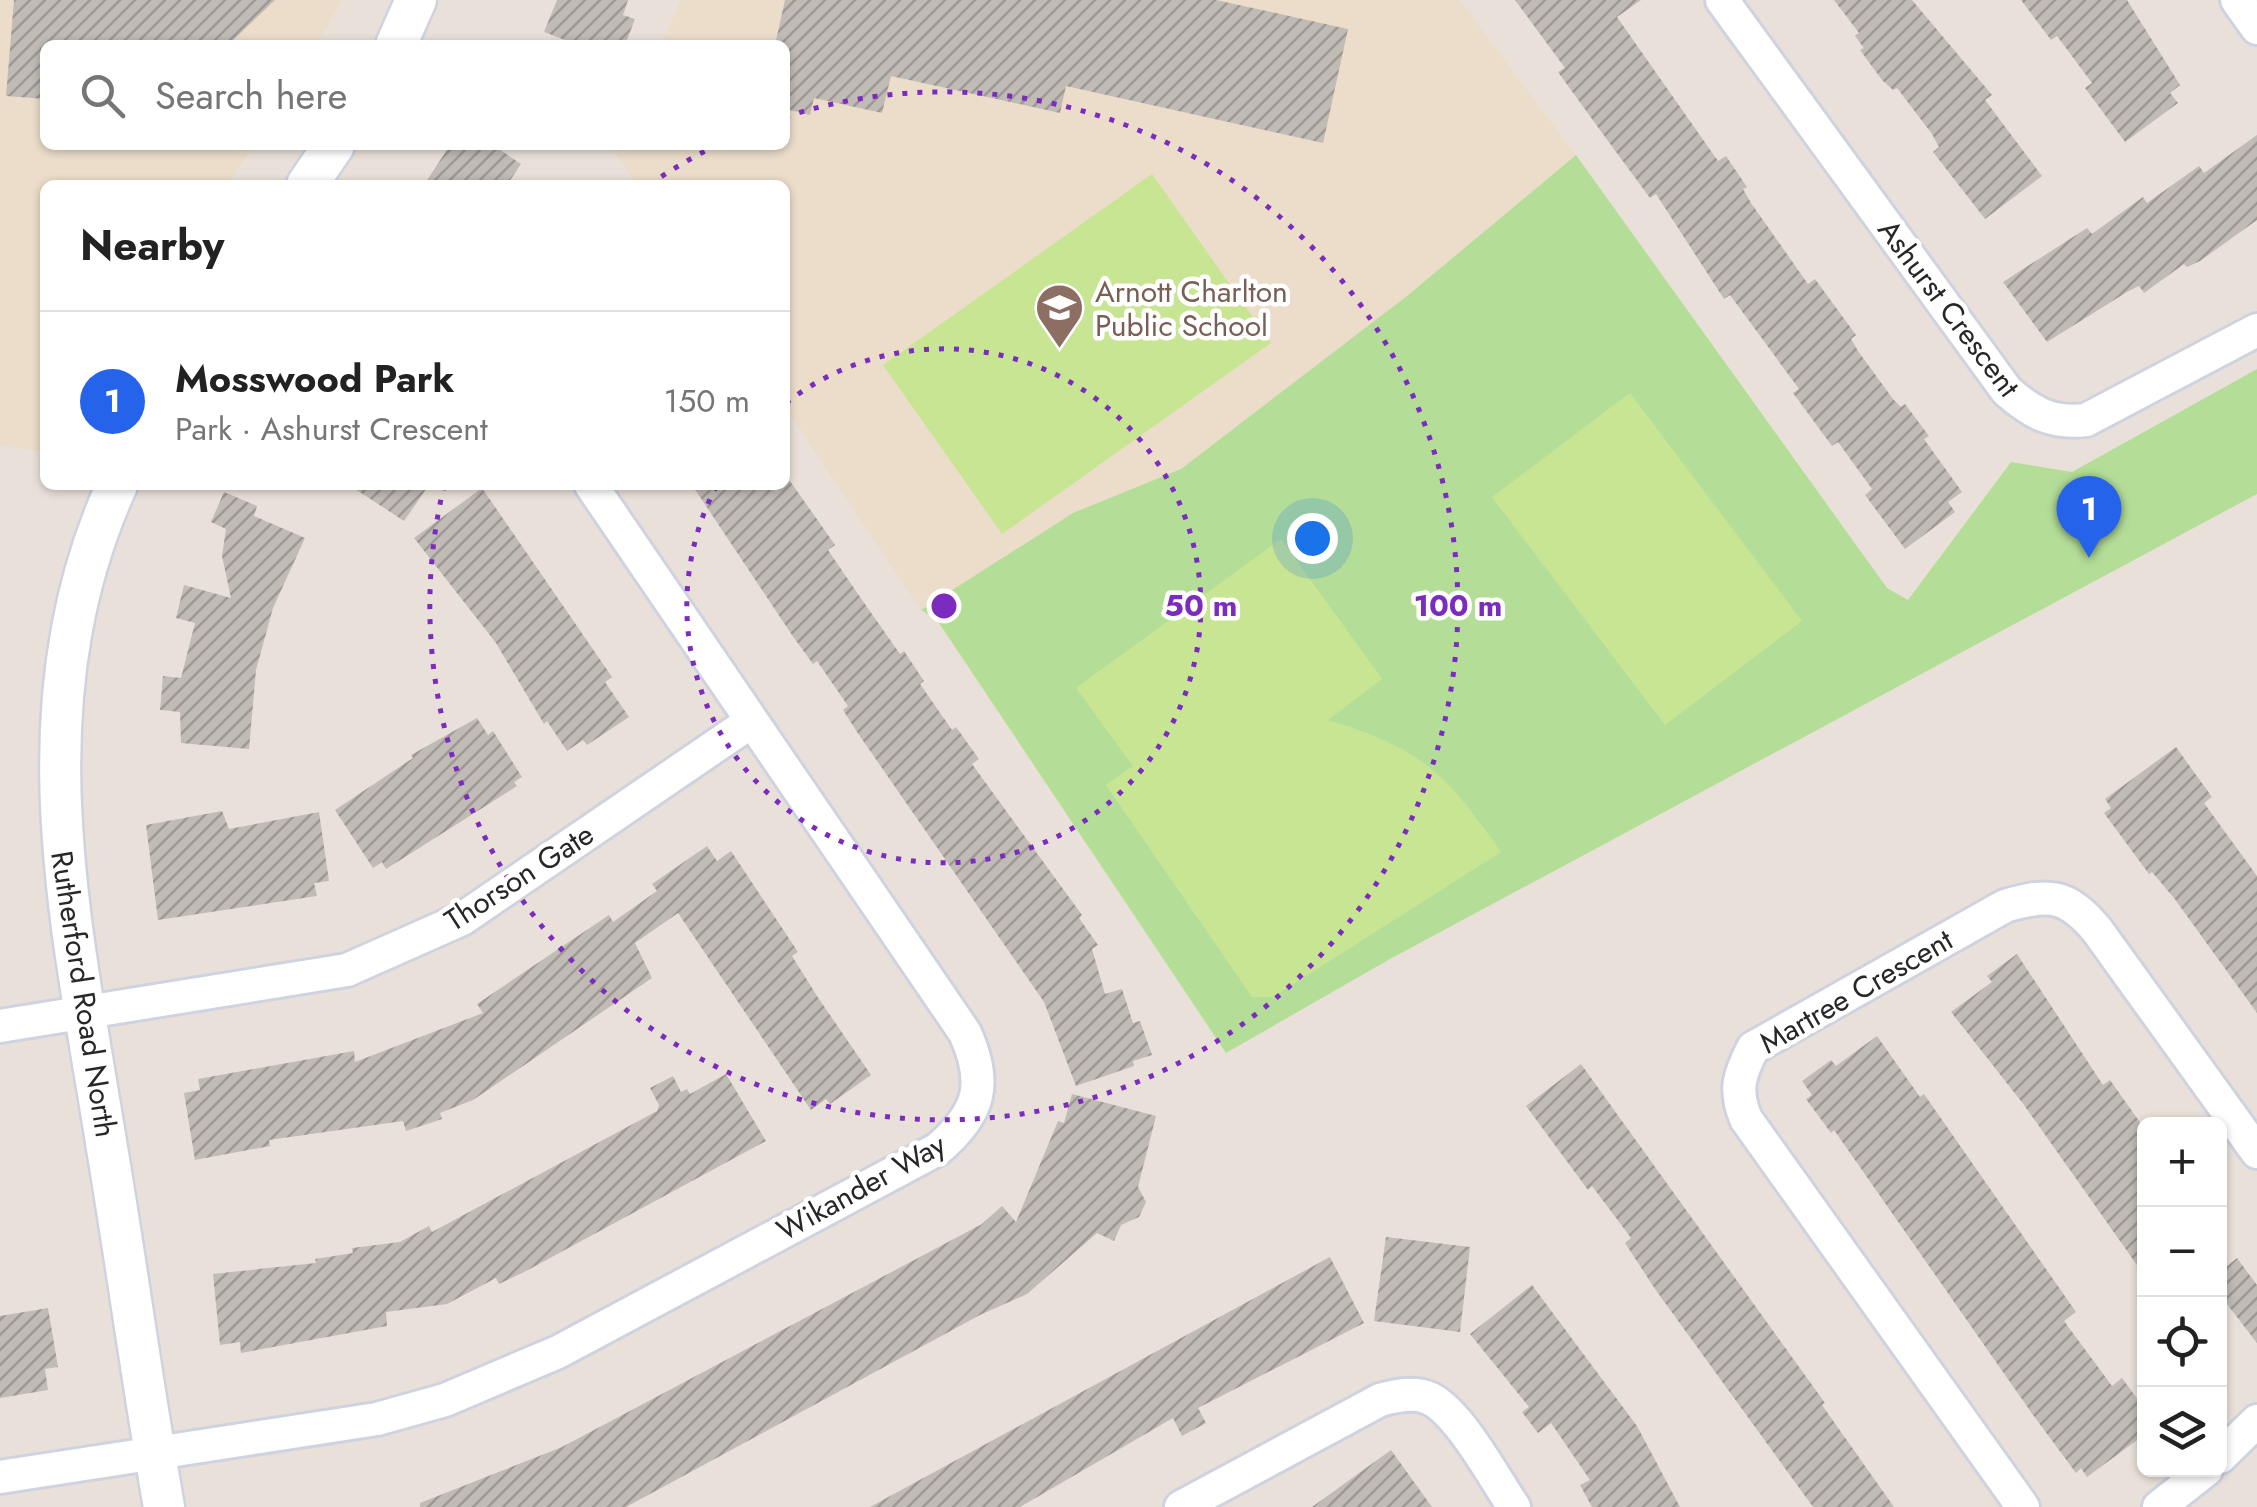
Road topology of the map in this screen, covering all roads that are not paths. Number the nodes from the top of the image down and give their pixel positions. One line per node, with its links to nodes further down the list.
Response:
1 (416, 0): 5 (street)
2 (1722, 0): 8 (street, Ashurst Crescent)
3 (2237, 0): 4 (street)
4 (2257, 28)
5 (398, 40)
6 (331, 150): 7 (street)
7 (310, 180)
8 (2257, 330)
9 (115, 490): 12 (street, Rutherford Road North)
10 (594, 490): 11 (street, Wikander Way)
11 (752, 721): 12 (street, Thorson Gate); 17 (street, Wikander Way)
12 (86, 1012): 13 (street, Thorson Gate); 17 (street, Rutherford Road North)
13 (0, 1026)
14 (2257, 1152): 23 (street, Martree Crescent)
15 (2257, 1421): 16 (street)
16 (2227, 1450)
17 (156, 1454): 18 (street, Wikander Way); 20 (street, Rutherford Road North)
18 (0, 1477)
19 (2197, 1477): 24 (street)
20 (164, 1507)
21 (1181, 1507): 22 (street)
22 (1514, 1507)
23 (2023, 1507)
24 (2160, 1507)

